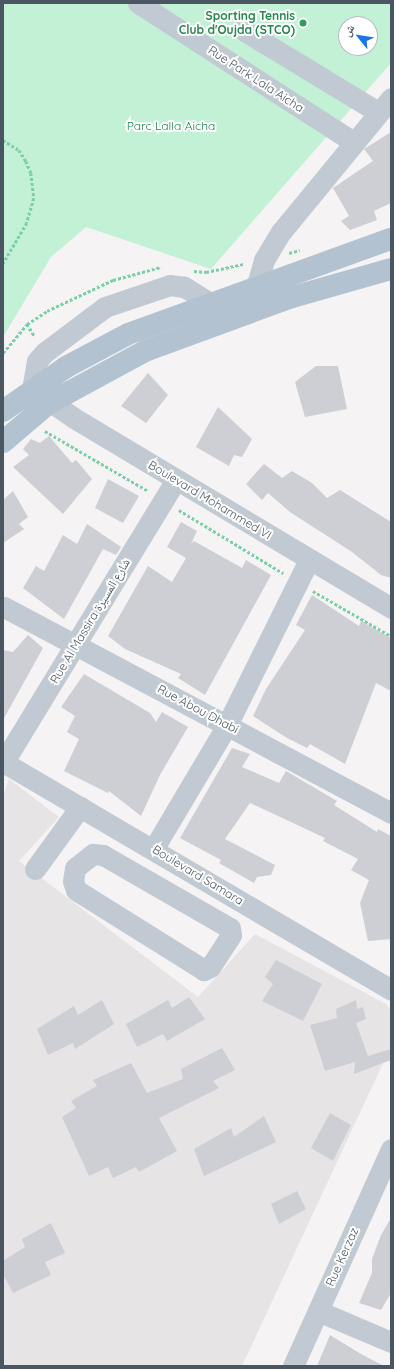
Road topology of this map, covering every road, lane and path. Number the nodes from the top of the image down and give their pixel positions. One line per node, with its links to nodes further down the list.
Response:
1 (138, 3): 5 (street, Rue Park Lala Aicha)
2 (243, 30): 3 (street)
3 (385, 105): 5 (street)
4 (3, 140): 9 (path)
5 (354, 142): 8 (street)
6 (391, 239): 14 (main road)
7 (301, 250): 8 (path)
8 (264, 260): 12 (path); 13 (street)
9 (3, 264)
10 (169, 268): 17 (path)
11 (391, 269): 14 (main road)
12 (191, 270)
13 (256, 288): 14 (main road); 15 (main road)
14 (286, 288): 20 (main road)
15 (210, 303): 19 (main road); 19 (street)
16 (3, 344): 17 (path)
17 (7, 347): 18 (path)
18 (3, 353)
19 (32, 389): 20 (street, Boulevard Mohammed VI); 21 (main road)
20 (50, 403): 22 (main road); 24 (street, Boulevard Mohammed VI)
21 (3, 412)
22 (28, 419): 23 (main road); 25 (path)
23 (3, 442)
24 (176, 480): 25 (street, Rue Al Massira شارع المسيرة); 26 (street, Boulevard Mohammed VI)
25 (163, 500): 27 (path); 31 (street, Rue Al Massira شارع المسيرة)
26 (309, 560): 27 (street); 29 (street, Boulevard Mohammed VI)
27 (298, 582): 30 (path); 32 (street)
28 (4, 607): 31 (street, Rue Abou Dhabi)
29 (391, 608)
30 (391, 636)
31 (77, 644): 32 (street, Rue Abou Dhabi); 33 (street, Rue Al Massira شارع المسيرة)
32 (227, 725): 35 (street, Rue Abou Dhabi); 36 (street)
33 (3, 762): 34 (street, Boulevard Samara)
34 (80, 807): 36 (street, Boulevard Samara); 37 (street)
35 (391, 813)
36 (154, 848): 40 (street, Boulevard Samara)
37 (47, 852): 38 (street); 39 (street)
38 (75, 868): 38 (street)
39 (35, 869)
40 (391, 990)
41 (391, 1149): 42 (street, Rue Kerzaz)
42 (318, 1311): 43 (street); 44 (street, Rue Kerzaz)
43 (391, 1342)
44 (293, 1366)

